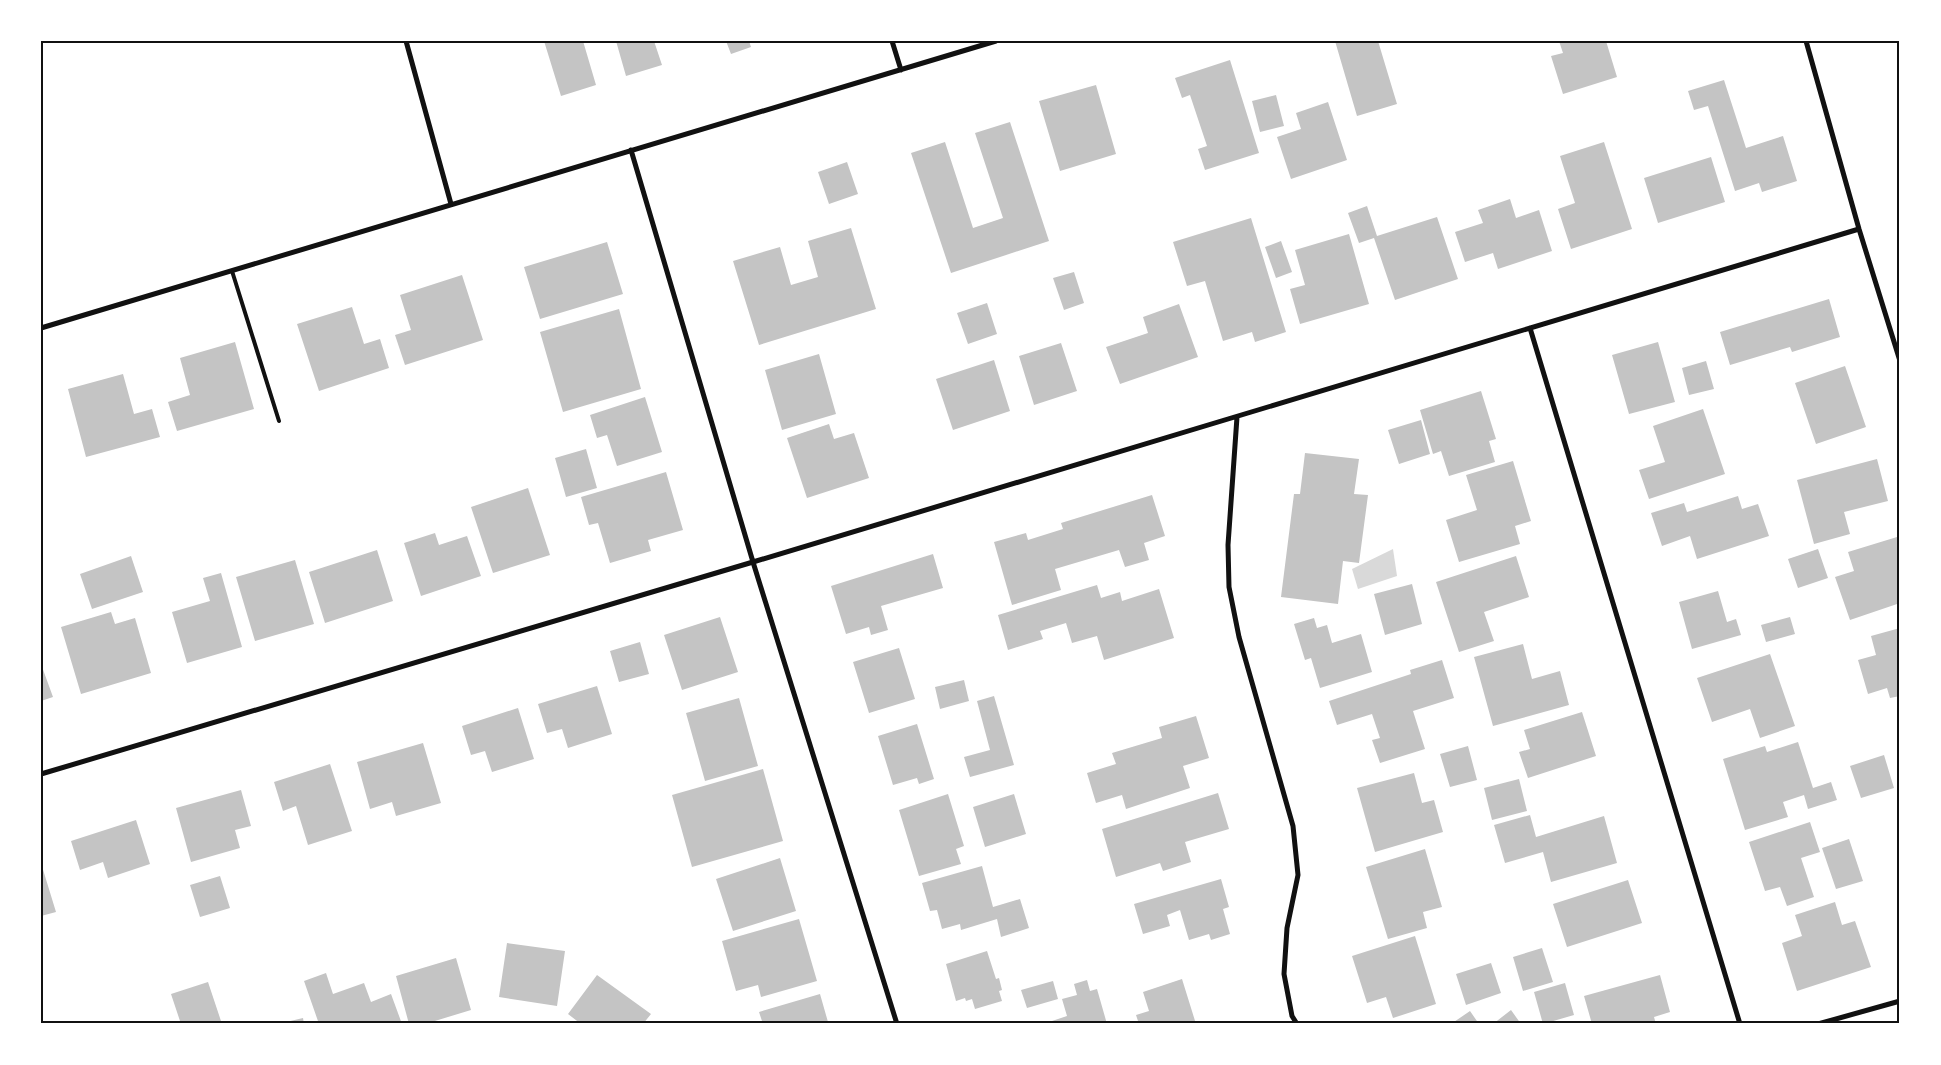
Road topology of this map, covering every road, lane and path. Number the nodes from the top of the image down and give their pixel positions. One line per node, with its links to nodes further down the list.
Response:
1 (406, 41): 7 (street)
2 (892, 41): 5 (street)
3 (996, 41): 5 (street)
4 (1806, 41): 8 (street)
5 (901, 70): 6 (street)
6 (631, 150): 7 (street); 15 (street)
7 (451, 204): 9 (street)
8 (1859, 229): 11 (street); 12 (street)
9 (232, 271): 10 (street); 14 (lane)
10 (41, 328)
11 (1530, 328): 13 (street); 20 (street)
12 (1900, 361)
13 (1237, 417): 15 (street); 19 (street)
14 (279, 421)
15 (754, 562): 16 (street); 18 (street)
16 (41, 774)
17 (1900, 1001): 21 (street)
18 (896, 1024)
19 (1297, 1024)
20 (1740, 1024)
21 (1818, 1024)

